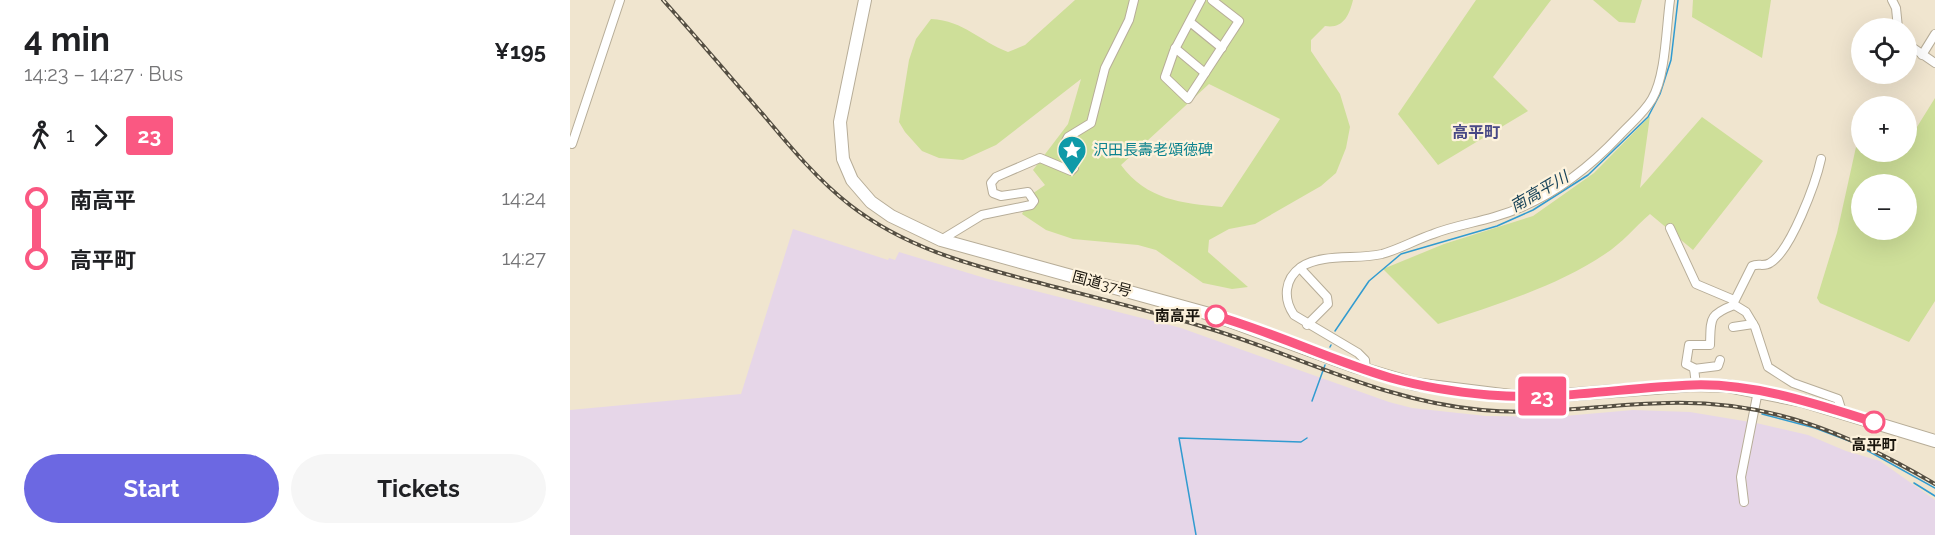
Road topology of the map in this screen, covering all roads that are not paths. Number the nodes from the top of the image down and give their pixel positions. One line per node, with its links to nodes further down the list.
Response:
1 (621, 0): 17 (street)
2 (865, 0): 20 (highway, 国道37号)
3 (1134, 0): 20 (street)
4 (1201, 0): 9 (street)
5 (1212, 0): 12 (street)
6 (1670, 0): 21 (street)
7 (1896, 3): 8 (street)
8 (1897, 18)
9 (1190, 22): 11 (street); 12 (street)
10 (1935, 34): 14 (street)
11 (1175, 48): 16 (street); 16 (street)
12 (1221, 48): 16 (street)
13 (1917, 51): 14 (street)
14 (1922, 55): 15 (street)
15 (1935, 63)
16 (1205, 73)
17 (572, 144)
18 (1821, 159): 22 (street)
19 (1670, 228): 22 (street)
20 (941, 240): 28 (highway, 国道37号)
21 (1300, 268): 24 (street); 24 (street)
22 (1734, 302): 23 (street); 27 (street)
23 (1753, 324): 25 (street); 31 (street)
24 (1307, 325): 28 (street)
25 (1733, 327)
26 (1720, 360): 27 (street)
27 (1694, 369): 29 (street)
28 (1366, 370): 29 (highway, 国道37号)
29 (1696, 385): 30 (highway, 国道37号)
30 (1758, 391): 31 (highway, 国道37号); 33 (street)
31 (1842, 412): 32 (highway, 国道37号)
32 (1935, 441)
33 (1744, 502)

